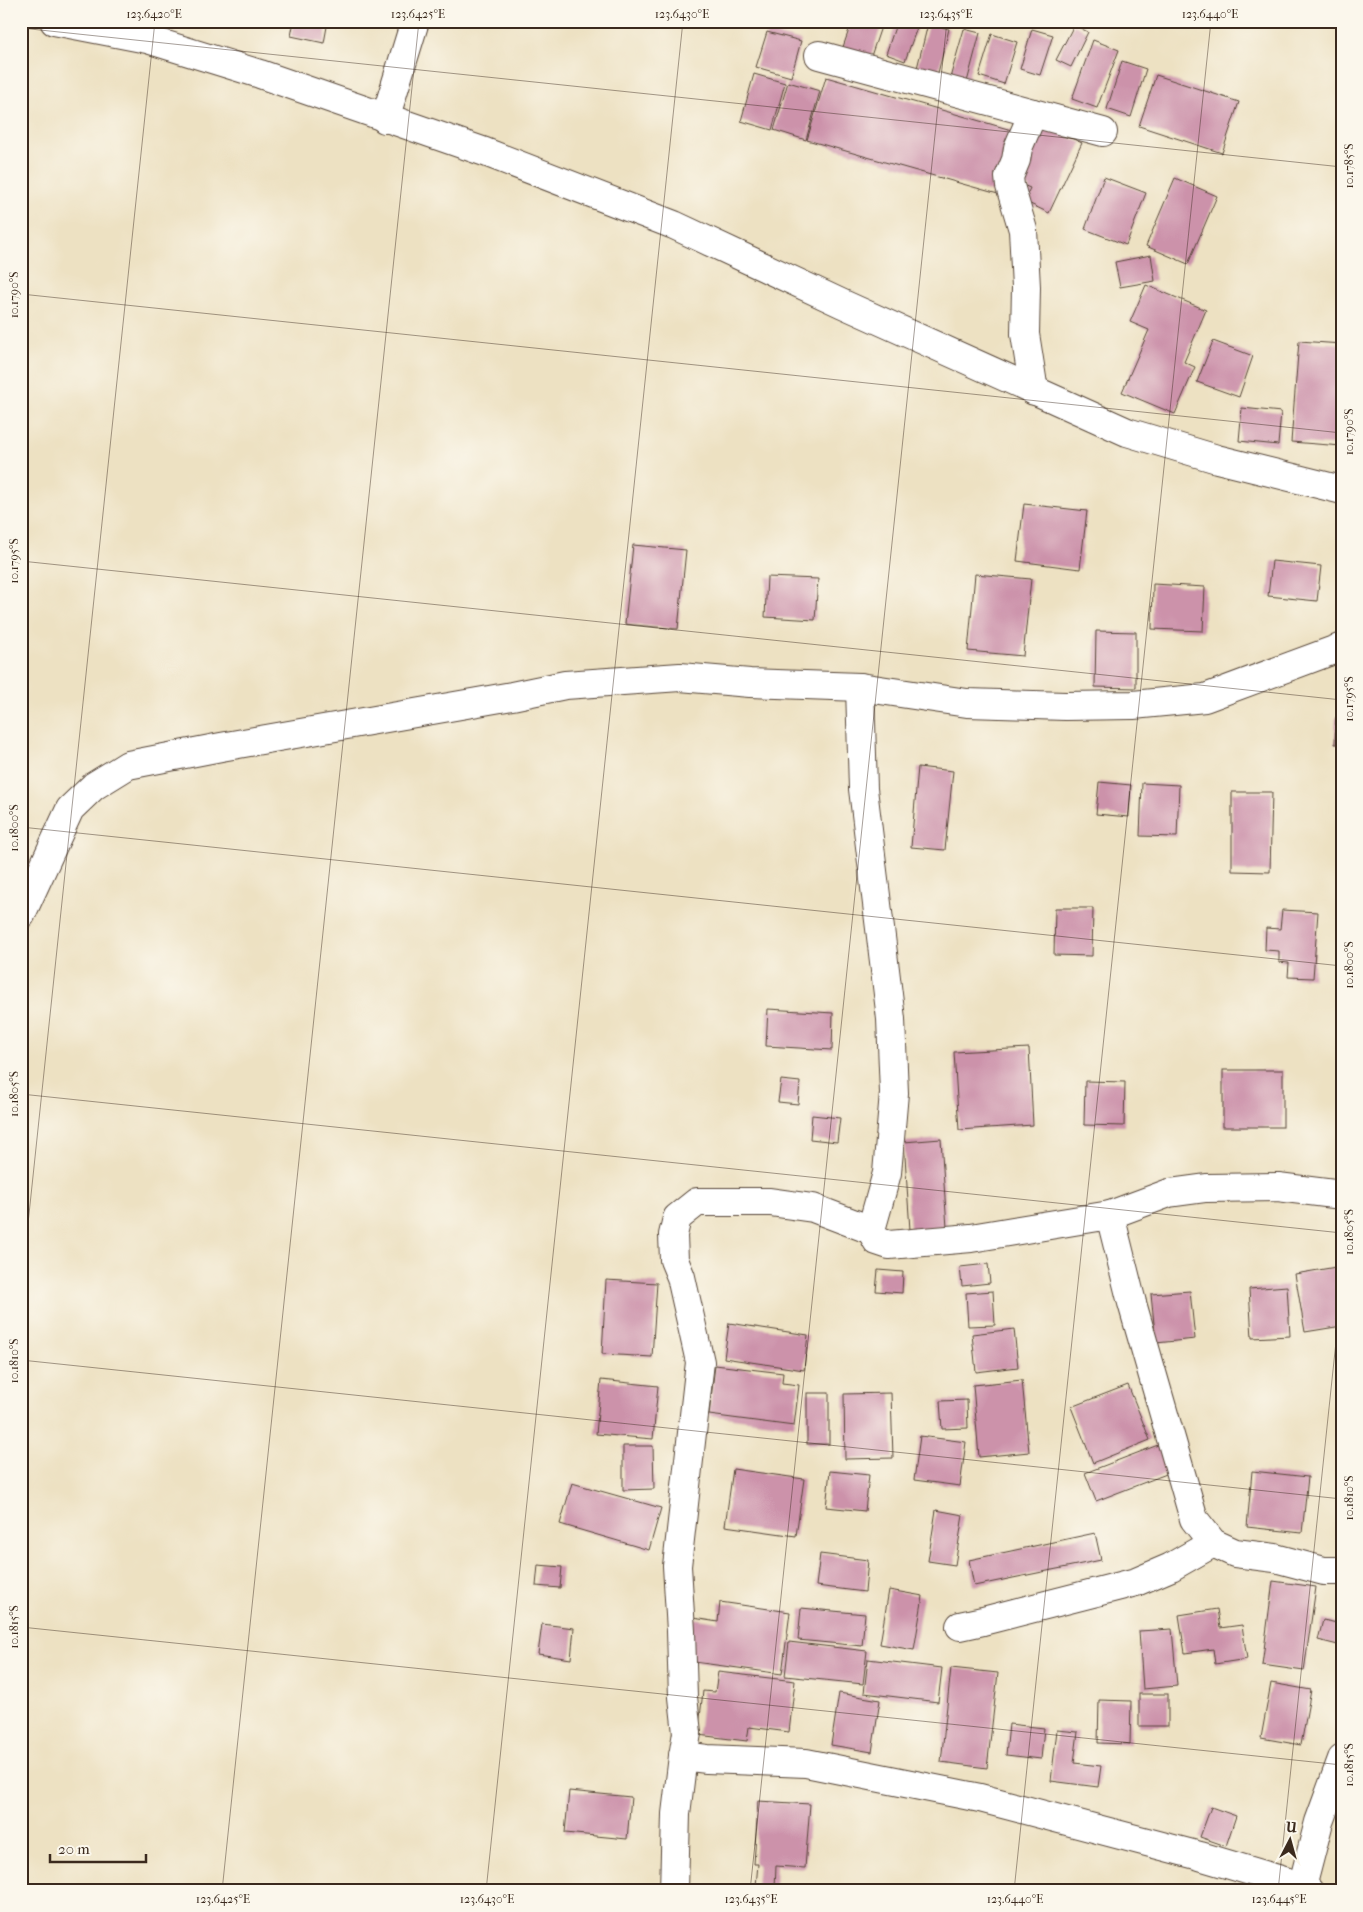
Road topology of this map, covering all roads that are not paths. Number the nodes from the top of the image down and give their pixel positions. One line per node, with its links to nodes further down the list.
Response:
1 (54, 21): 3 (street)
2 (415, 21): 6 (street)
3 (106, 26): 6 (street)
4 (820, 55): 5 (street)
5 (1033, 113): 7 (street); 8 (street)
6 (385, 119): 8 (street)
7 (1103, 132)
8 (1034, 391): 9 (street)
9 (1342, 490)
10 (1342, 647): 11 (street)
11 (860, 687): 12 (street); 15 (street)
12 (21, 916)
13 (1342, 1196): 14 (street)
14 (1110, 1215): 15 (street); 16 (street)
15 (871, 1230): 19 (street)
16 (1213, 1543): 17 (street); 18 (street)
17 (1342, 1571)
18 (960, 1626)
19 (683, 1756): 21 (street); 22 (street)
20 (1342, 1760): 21 (street)
21 (1304, 1889)
22 (674, 1891)

